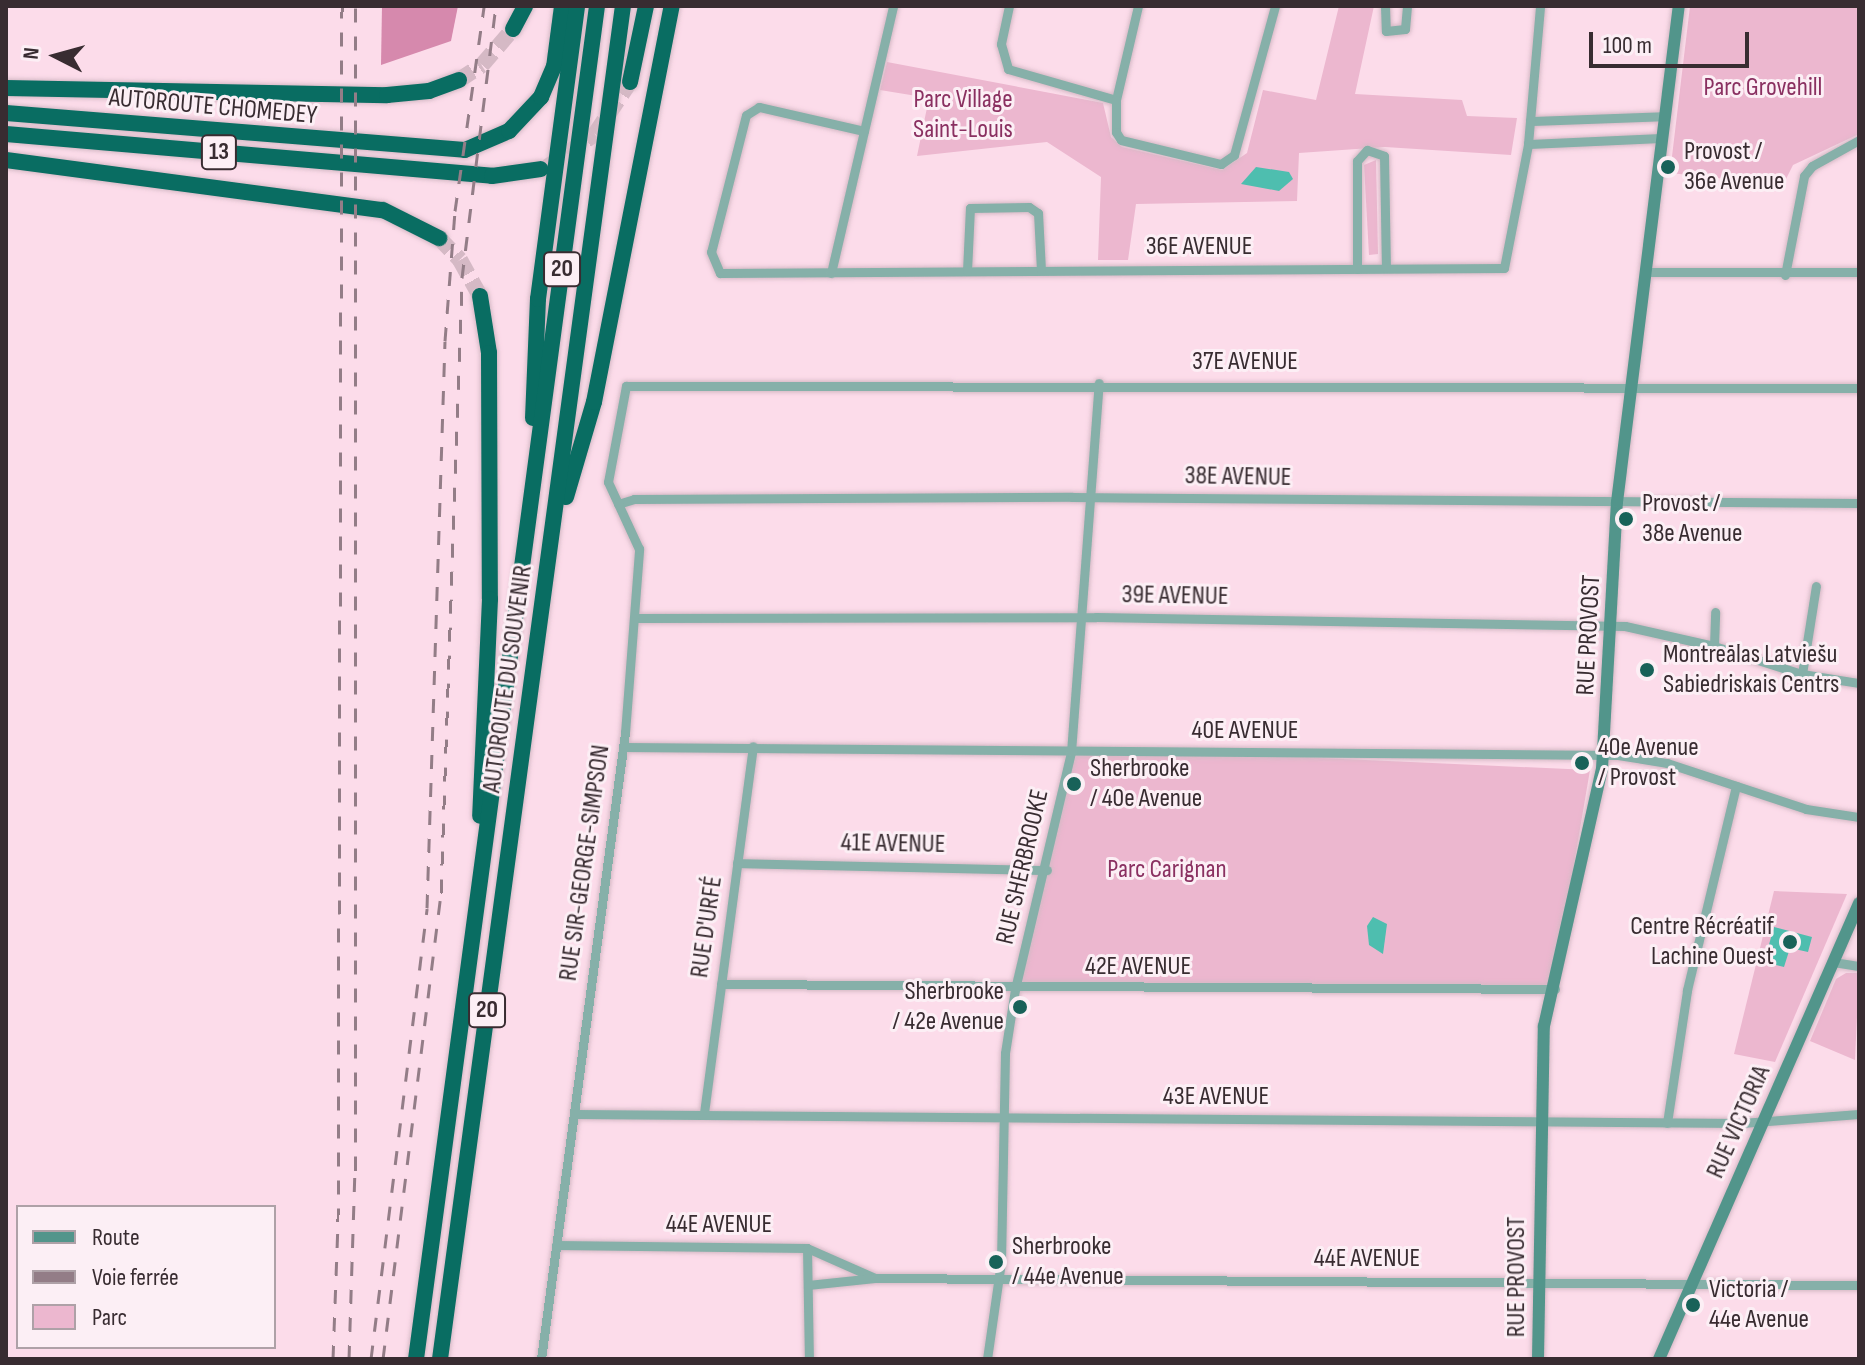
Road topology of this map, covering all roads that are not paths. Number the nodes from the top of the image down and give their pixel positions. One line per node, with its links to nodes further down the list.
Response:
1 (525, 6): 16 (highway)
2 (562, 6): 21 (highway, AUTOROUTE CHOMEDEY / 13)
3 (577, 6): 49 (highway)
4 (597, 6): 49 (highway, AUTOROUTE DU SOUVENIR / 20)
5 (623, 6): 50 (highway, AUTOROUTE DU SOUVENIR / 20)
6 (646, 6): 18 (highway)
7 (672, 6): 50 (highway)
8 (893, 6): 24 (street)
9 (1009, 6): 20 (street)
10 (1138, 6): 20 (street)
11 (1275, 6): 20 (street)
12 (1385, 6): 13 (street)
13 (1407, 6)
14 (1540, 6): 23 (street, 36E AVENUE)
15 (1679, 6): 22 (street, RUE PROVOST)
16 (513, 29)
17 (459, 80): 19 (highway)
18 (630, 82)
19 (6, 88)
20 (1116, 100)
21 (6, 113)
22 (1665, 116): 23 (street); 26 (street, RUE PROVOST)
23 (1530, 121): 28 (street, 36E AVENUE)
24 (864, 131): 38 (street); 38 (street, 36E AVENUE)
25 (6, 134): 30 (highway, AUTOROUTE CHOMEDEY / 13)
26 (1662, 138): 28 (street); 36 (street, RUE PROVOST)
27 (1859, 140): 39 (street)
28 (1528, 144): 32 (street, 36E AVENUE)
29 (6, 160): 31 (highway)
30 (541, 169)
31 (439, 238)
32 (1386, 268): 33 (street, 36E AVENUE); 33 (street)
33 (1357, 269): 34 (street, 36E AVENUE)
34 (1041, 270): 35 (street, 36E AVENUE); 35 (street)
35 (967, 271): 38 (street, 36E AVENUE)
36 (1647, 272): 39 (street); 43 (street, RUE PROVOST)
37 (1859, 272): 39 (street)
38 (831, 273)
39 (1785, 275)
40 (480, 296): 67 (highway)
41 (1099, 383): 42 (street, 37E AVENUE); 43 (street, 37E AVENUE); 45 (street, RUE SHERBROOKE)
42 (630, 384): 48 (street, RUE SIR-GEORGE-SIMPSON)
43 (1632, 387): 44 (street, 37E AVENUE); 46 (street, RUE PROVOST)
44 (1859, 388)
45 (1089, 497): 46 (street, 38E AVENUE); 48 (street, 38E AVENUE); 53 (street, RUE SHERBROOKE)
46 (1617, 502): 47 (street, 38E AVENUE); 55 (street, RUE PROVOST)
47 (1859, 503)
48 (618, 504): 54 (street, RUE SIR-GEORGE-SIMPSON)
49 (527, 532): 67 (highway, AUTOROUTE DU SOUVENIR / 20)
50 (552, 545): 90 (highway, AUTOROUTE DU SOUVENIR / 20)
51 (1816, 586): 57 (street)
52 (1715, 612): 56 (street)
53 (1081, 617): 54 (street, 39E AVENUE); 55 (street, 39E AVENUE); 61 (street, RUE SHERBROOKE)
54 (634, 618): 60 (street, RUE SIR-GEORGE-SIMPSON)
55 (1611, 626): 56 (street, 39E AVENUE); 62 (street, RUE PROVOST)
56 (1714, 646): 57 (street, 39E AVENUE)
57 (1802, 674): 58 (street, 39E AVENUE)
58 (1859, 683)
59 (753, 746): 60 (street, 40E AVENUE); 61 (street, 40E AVENUE); 65 (street, RUE D'URFÉ)
60 (623, 747): 75 (street, RUE SIR-GEORGE-SIMPSON)
61 (1071, 752): 62 (street, 40E AVENUE); 66 (street, RUE SHERBROOKE)
62 (1604, 755): 63 (street, 40E AVENUE); 73 (street, RUE PROVOST)
63 (1736, 786): 64 (street, 40E AVENUE); 80 (street)
64 (1859, 817)
65 (737, 863): 66 (street, 41E AVENUE); 71 (street, RUE D'URFÉ)
66 (1047, 870): 72 (street, RUE SHERBROOKE)
67 (481, 875): 89 (highway, AUTOROUTE DU SOUVENIR / 20)
68 (1859, 903): 69 (street, RUE VICTORIA)
69 (1833, 962): 70 (street); 79 (street, RUE VICTORIA)
70 (1859, 966)
71 (721, 984): 72 (street, 42E AVENUE); 74 (street, RUE D'URFÉ)
72 (1015, 989): 73 (street, 42E AVENUE); 77 (street, RUE SHERBROOKE)
73 (1555, 989): 78 (street, RUE PROVOST)
74 (704, 1113): 75 (street, 43E AVENUE); 77 (street, 43E AVENUE)
75 (574, 1114): 81 (street, RUE SIR-GEORGE-SIMPSON)
76 (1859, 1114): 79 (street, 43E AVENUE)
77 (1002, 1119): 78 (street, 43E AVENUE); 84 (street, RUE SHERBROOKE)
78 (1539, 1120): 80 (street, 43E AVENUE); 85 (street, RUE PROVOST)
79 (1763, 1122): 80 (street, 43E AVENUE); 86 (street, RUE VICTORIA)
80 (1667, 1123)
81 (556, 1245): 82 (street, 44E AVENUE); 91 (street, RUE SIR-GEORGE-SIMPSON)
82 (807, 1248): 83 (street, 44E AVENUE); 87 (street)
83 (875, 1278): 84 (street, 44E AVENUE); 87 (street, 44E AVENUE)
84 (997, 1280): 85 (street, 44E AVENUE); 93 (street, RUE SHERBROOKE)
85 (1539, 1283): 86 (street, 44E AVENUE); 94 (street, RUE PROVOST)
86 (1692, 1284): 88 (street, 44E AVENUE); 95 (street, RUE VICTORIA)
87 (808, 1285): 92 (street)
88 (1859, 1285)
89 (416, 1359)
90 (440, 1359)
91 (541, 1359)
92 (809, 1359)
93 (987, 1359)
94 (1538, 1359)
95 (1659, 1359)

